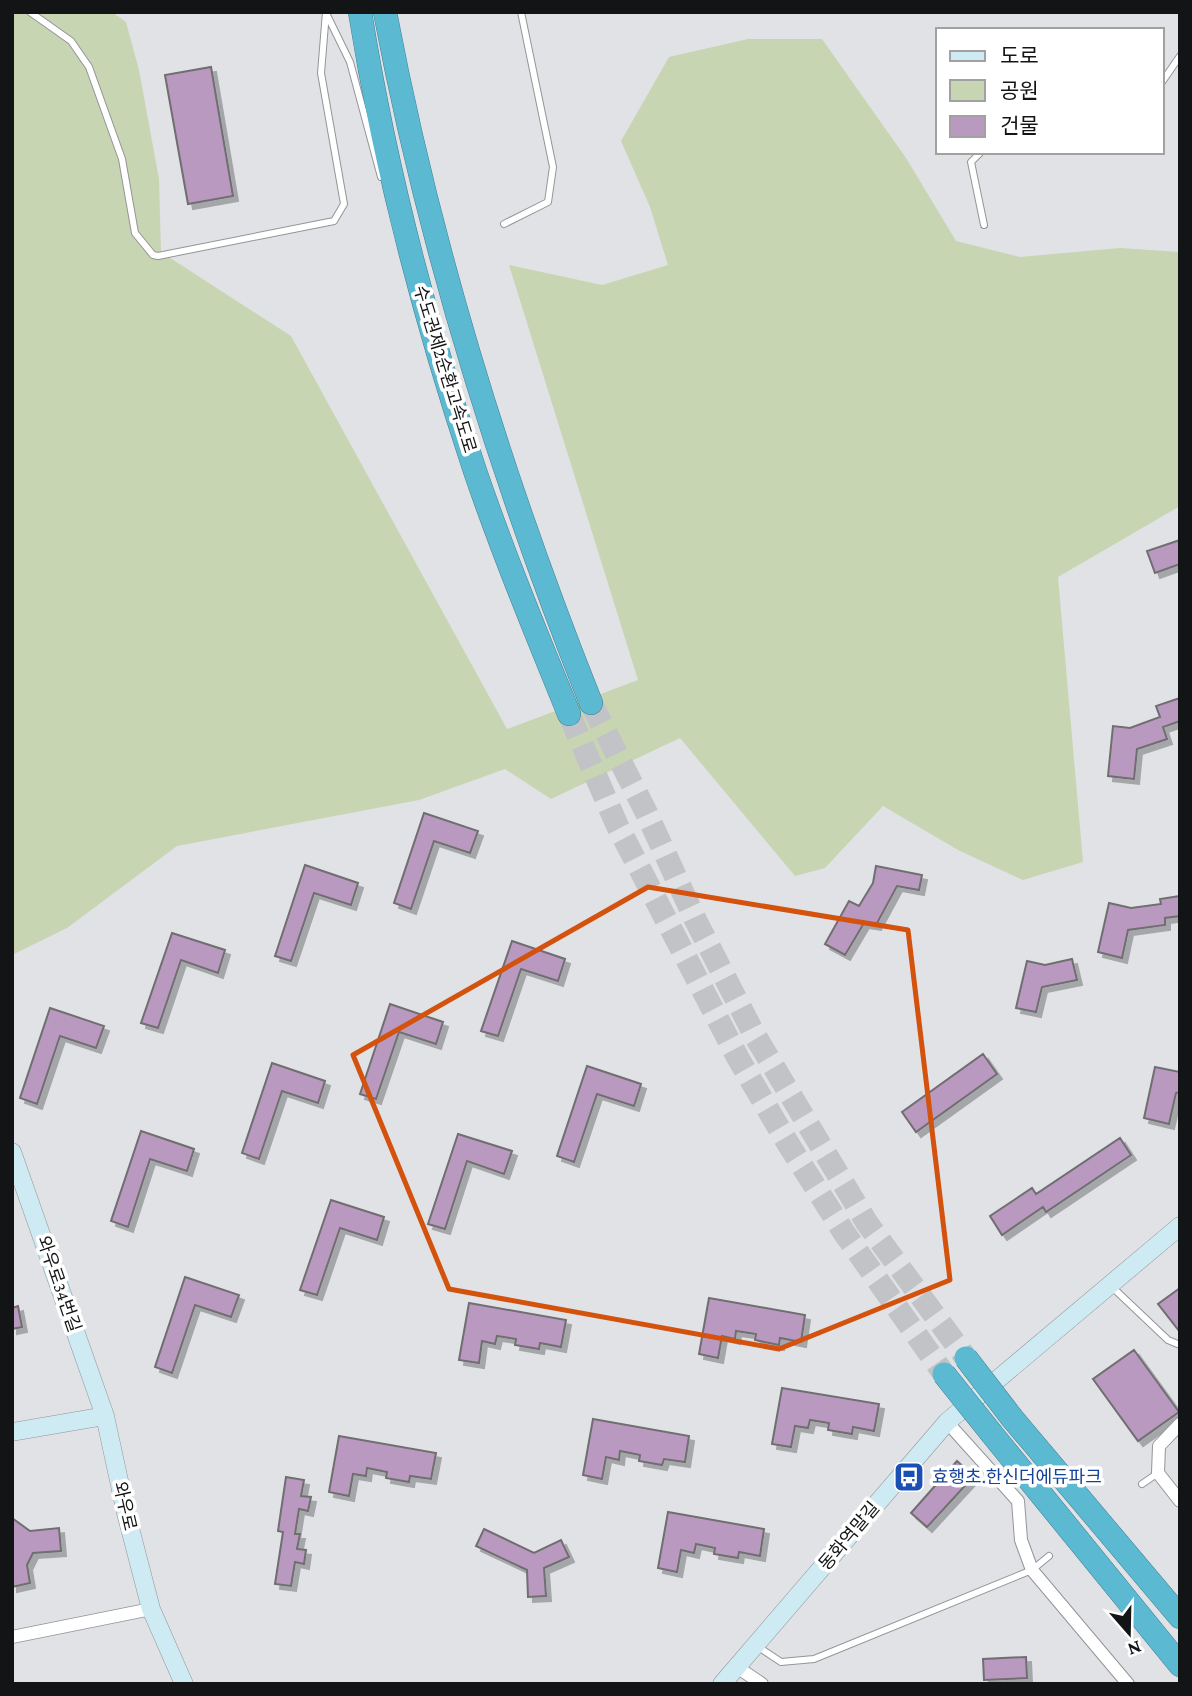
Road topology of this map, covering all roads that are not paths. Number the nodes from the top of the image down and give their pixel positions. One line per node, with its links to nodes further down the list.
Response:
1 (30, 12): 5 (lane)
2 (360, 12): 13 (highway, 수도권제2순환고속도로)
3 (384, 12): 14 (highway, 수도권제2순환고속도로)
4 (521, 12): 10 (lane)
5 (326, 13): 9 (lane)
6 (1180, 56): 7 (lane)
7 (1164, 79)
8 (979, 154): 11 (lane)
9 (384, 189)
10 (504, 224)
11 (984, 225)
12 (396, 226): 13 (lane)
13 (412, 258): 15 (highway, 수도권제2순환고속도로)
14 (591, 703)
15 (569, 714)
16 (12, 1152): 22 (street, 와우로34번길)
17 (1180, 1227): 18 (street, 동화역말길)
18 (1110, 1285): 19 (lane); 23 (street, 동화역말길)
19 (1180, 1345)
20 (965, 1358): 32 (highway, bridge)
21 (944, 1374): 35 (highway, bridge)
22 (105, 1416): 25 (street); 31 (street, 와우로)
23 (947, 1422): 30 (street); 34 (street, 동화역말길)
24 (1180, 1424): 26 (street)
25 (12, 1432)
26 (1158, 1473): 27 (lane); 28 (street)
27 (1142, 1484)
28 (1180, 1501)
29 (1049, 1556): 30 (lane)
30 (1032, 1570): 34 (lane); 40 (street)
31 (151, 1609): 33 (street); 37 (street, 와우로)
32 (1180, 1617)
33 (12, 1637)
34 (756, 1645): 36 (street, 동화역말길)
35 (1180, 1665)
36 (737, 1667): 38 (street, 동화역말길); 39 (street)
37 (184, 1684)
38 (722, 1684)
39 (762, 1684)
40 (1128, 1684)

